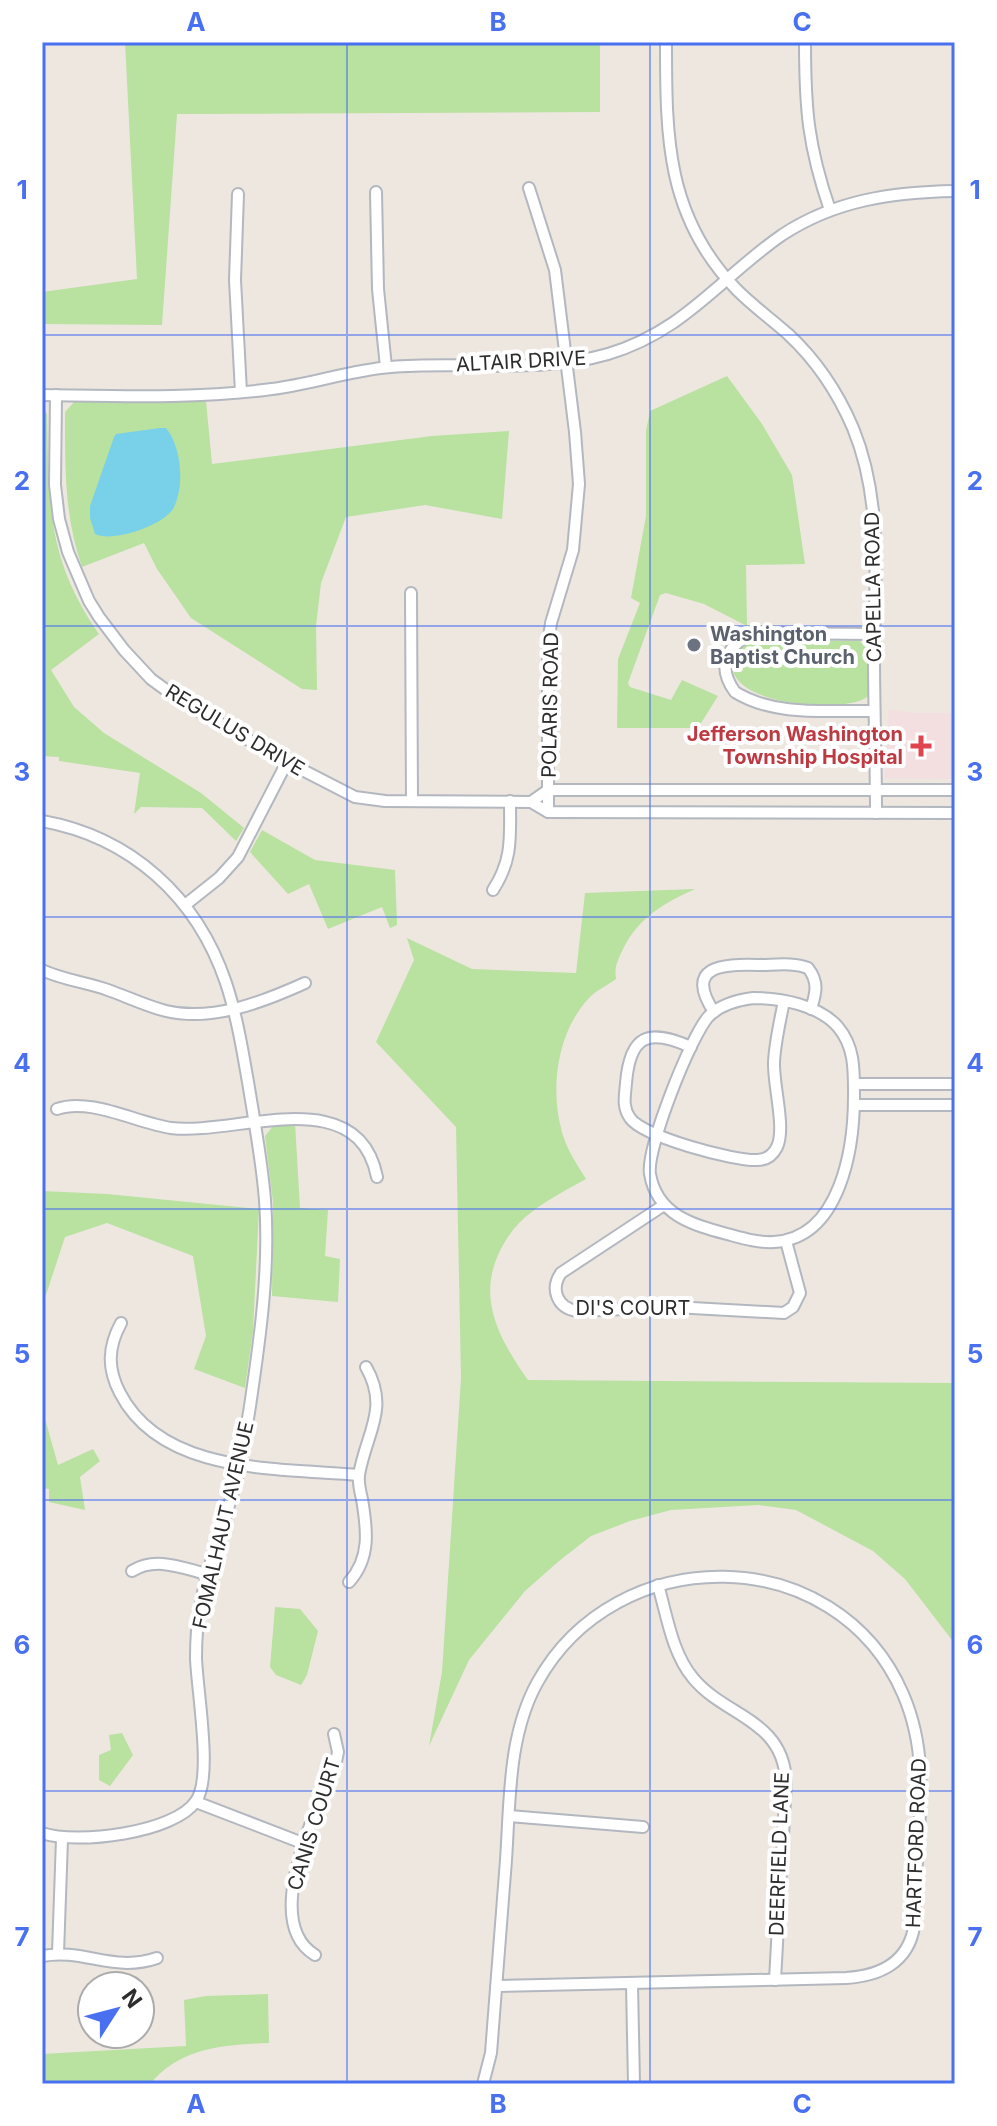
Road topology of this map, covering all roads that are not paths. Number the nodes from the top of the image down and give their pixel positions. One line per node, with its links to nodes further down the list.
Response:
1 (666, 42): 8 (street, CAPELLA ROAD)
2 (805, 42): 7 (street)
3 (529, 188): 9 (street, POLARIS ROAD)
4 (955, 191): 7 (street, ALTAIR DRIVE)
5 (376, 192): 10 (street)
6 (238, 194): 11 (street)
7 (830, 210): 8 (street, ALTAIR DRIVE)
8 (728, 280): 9 (street, ALTAIR DRIVE); 15 (street, CAPELLA ROAD)
9 (567, 361): 10 (street, ALTAIR DRIVE); 19 (street, POLARIS ROAD)
10 (386, 367): 11 (street, ALTAIR DRIVE)
11 (241, 392): 13 (street, ALTAIR DRIVE)
12 (42, 395): 13 (street, ALTAIR DRIVE)
13 (56, 395): 17 (street, REGULUS DRIVE)
14 (411, 593): 21 (street)
15 (875, 634): 16 (street, CAPELLA ROAD); 16 (street)
16 (874, 711): 18 (street, CAPELLA ROAD)
17 (287, 762): 21 (street, REGULUS DRIVE); 29 (street)
18 (876, 789): 19 (street); 20 (street); 25 (street, CAPELLA ROAD)
19 (548, 790): 23 (street); 24 (street, POLARIS ROAD)
20 (955, 790)
21 (412, 801): 22 (street, REGULUS DRIVE)
22 (510, 801): 23 (street, REGULUS DRIVE); 28 (street)
23 (531, 802): 24 (street, REGULUS DRIVE)
24 (548, 812): 25 (street)
25 (876, 813): 26 (street)
26 (955, 813)
27 (42, 821): 29 (street, FOMALHAUT AVENUE)
28 (493, 890)
29 (185, 905): 33 (street, FOMALHAUT AVENUE)
30 (42, 970): 33 (street)
31 (305, 983): 33 (street)
32 (784, 1001): 34 (street); 35 (street); 43 (street)
33 (233, 1008): 42 (street, FOMALHAUT AVENUE)
34 (811, 1009): 35 (street); 37 (street)
35 (714, 1012): 36 (street)
36 (691, 1047): 43 (street); 43 (street)
37 (854, 1084): 38 (street); 39 (street)
38 (955, 1084)
39 (854, 1105): 40 (street); 46 (street)
40 (955, 1105)
41 (57, 1109): 42 (street)
42 (255, 1122): 44 (street); 49 (street, FOMALHAUT AVENUE)
43 (657, 1135): 45 (street)
44 (377, 1177)
45 (664, 1205): 46 (street); 46 (street, DI'S COURT)
46 (786, 1241)
47 (121, 1323): 49 (street)
48 (366, 1367): 50 (street)
49 (239, 1463): 50 (street); 52 (street, FOMALHAUT AVENUE)
50 (359, 1475): 53 (street)
51 (132, 1571): 52 (street)
52 (207, 1574): 56 (street, FOMALHAUT AVENUE)
53 (349, 1582)
54 (658, 1585): 57 (street, HARTFORD ROAD); 66 (street, DEERFIELD LANE); 66 (street, HARTFORD ROAD)
55 (334, 1734): 61 (street, CANIS COURT)
56 (196, 1802): 60 (street); 61 (street)
57 (509, 1816): 58 (street); 68 (street, HARTFORD ROAD)
58 (643, 1827)
59 (42, 1833): 60 (street)
60 (62, 1839): 62 (street)
61 (305, 1844): 63 (street, CANIS COURT)
62 (58, 1953): 64 (street); 65 (street)
63 (315, 1955)
64 (42, 1956)
65 (157, 1958)
66 (775, 1980): 67 (street, HARTFORD ROAD)
67 (632, 1984): 68 (street, HARTFORD ROAD); 70 (street)
68 (496, 1986): 69 (street, HARTFORD ROAD)
69 (483, 2084)
70 (634, 2084)

